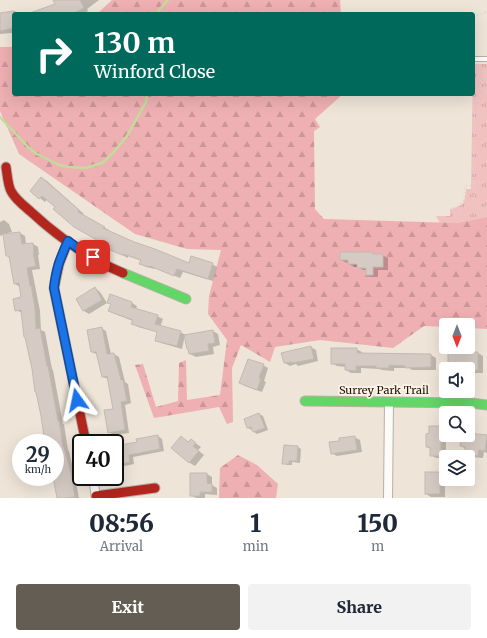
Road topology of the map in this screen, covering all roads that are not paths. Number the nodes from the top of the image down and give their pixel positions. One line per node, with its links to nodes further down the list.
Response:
1 (475, 59): 2 (lane)
2 (487, 59)
3 (6, 167): 4 (street)
4 (68, 241): 5 (street); 9 (street)
5 (186, 299)
6 (305, 401): 7 (street, Surrey Park Trail)
7 (388, 402): 8 (street, Surrey Park Trail); 13 (street)
8 (487, 405)
9 (84, 434)
10 (94, 486): 12 (street)
11 (154, 488): 12 (street)
12 (96, 497)
13 (388, 498)

